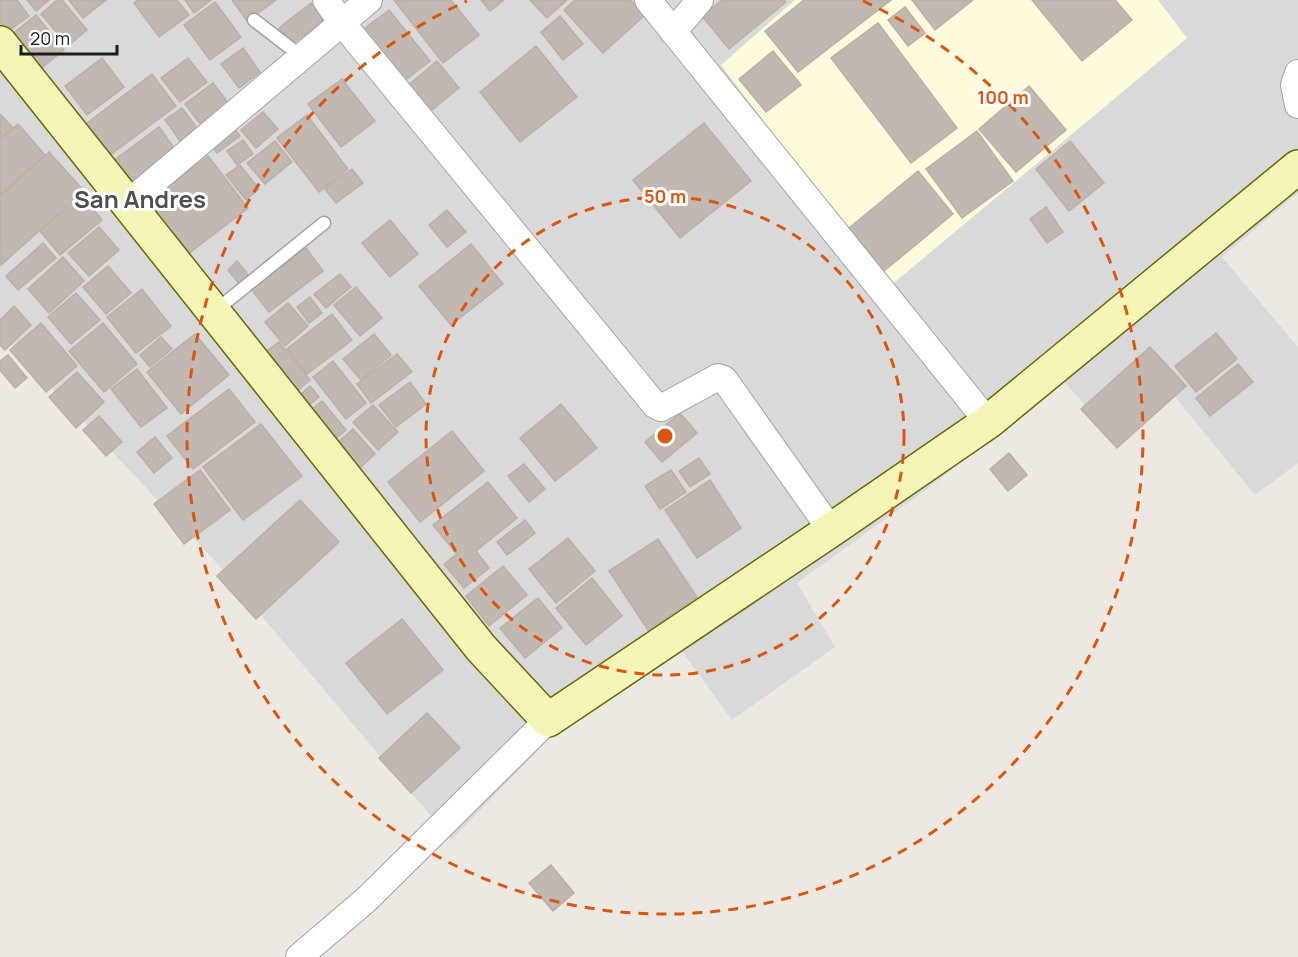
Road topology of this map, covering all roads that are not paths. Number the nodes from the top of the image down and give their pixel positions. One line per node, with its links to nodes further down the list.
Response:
1 (326, 0): 6 (street)
2 (369, 0): 6 (street)
3 (648, 0): 7 (street)
4 (700, 0): 7 (street)
5 (254, 20): 9 (lane)
6 (342, 23): 9 (street); 17 (street)
7 (674, 32): 16 (street)
8 (3, 54): 13 (street)
9 (302, 57): 13 (street)
10 (1298, 73): 11 (street)
11 (1298, 105)
12 (1298, 167): 16 (street)
13 (128, 204): 15 (street)
14 (324, 223): 15 (lane)
15 (214, 312): 18 (street)
16 (988, 422): 17 (street)
17 (831, 530): 18 (street)
18 (548, 720): 19 (street)
19 (299, 957)

